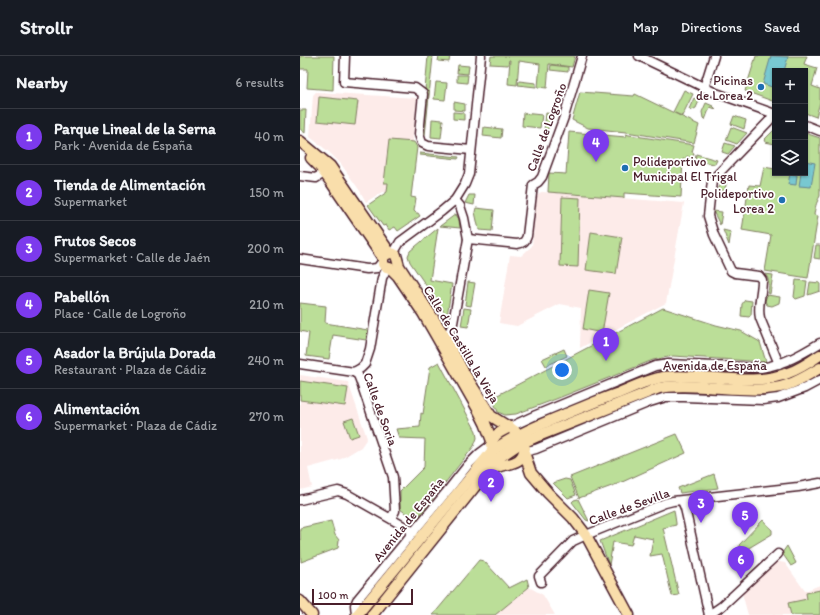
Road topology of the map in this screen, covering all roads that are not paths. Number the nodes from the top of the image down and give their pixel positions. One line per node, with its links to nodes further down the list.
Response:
1 (345, 56): 13 (street)
2 (481, 56): 13 (street)
3 (582, 56): 17 (street, Calle de Logroño)
4 (639, 56): 6 (street)
5 (714, 56): 6 (street)
6 (704, 88): 7 (street)
7 (772, 113)
8 (772, 118): 24 (street)
9 (808, 126): 10 (street)
10 (820, 130)
11 (300, 141): 19 (main road, Calle de Castilla la Vieja)
12 (300, 150): 14 (main road, Calle de Castilla la Vieja)
13 (471, 150): 16 (street)
14 (324, 173): 15 (street); 19 (main road, Calle de Castilla la Vieja)
15 (300, 176)
16 (455, 200): 17 (street); 19 (street)
17 (468, 240): 20 (street)
18 (300, 259): 19 (street)
19 (389, 261): 20 (main road, Calle de Castilla la Vieja); 26 (street, Calle de Soria); 29 (main road, Calle de Castilla la Vieja)
20 (444, 335): 28 (main road, Calle de Castilla la Vieja)
21 (820, 343): 24 (street, Avenida de España)
22 (820, 355): 28 (main road, Avenida de España)
23 (300, 364): 26 (street)
24 (779, 364): 28 (street, Avenida de España)
25 (820, 368): 28 (main road, Avenida de España)
26 (354, 372): 37 (street, Calle de Soria)
27 (820, 380): 30 (street, Avenida de España)
28 (517, 436): 29 (main road, Avenida de España); 29 (main road, Avenida de España); 30 (street, Avenida de España); 31 (main road, Avenida de España); 32 (main road)
29 (493, 449): 31 (main road); 33 (main road, Avenida de España); 38 (street, Avenida de España); 44 (main road, Avenida de España)
30 (536, 449): 32 (street)
31 (508, 464): 32 (main road); 33 (main road, Avenida de España)
32 (531, 473): 39 (main road)
33 (482, 478): 45 (main road, Avenida de España)
34 (820, 483): 36 (street, Calle de Sevilla)
35 (300, 500): 37 (street)
36 (682, 500): 39 (street, Calle de Sevilla); 47 (street)
37 (391, 518): 38 (street)
38 (414, 532): 44 (street, Avenida de España)
39 (586, 535): 41 (street, Calle de Sevilla); 46 (main road)
40 (778, 554): 47 (street)
41 (541, 582)
42 (300, 601): 43 (main road)
43 (312, 615)
44 (357, 615)
45 (372, 615)
46 (629, 615)
47 (709, 615)

